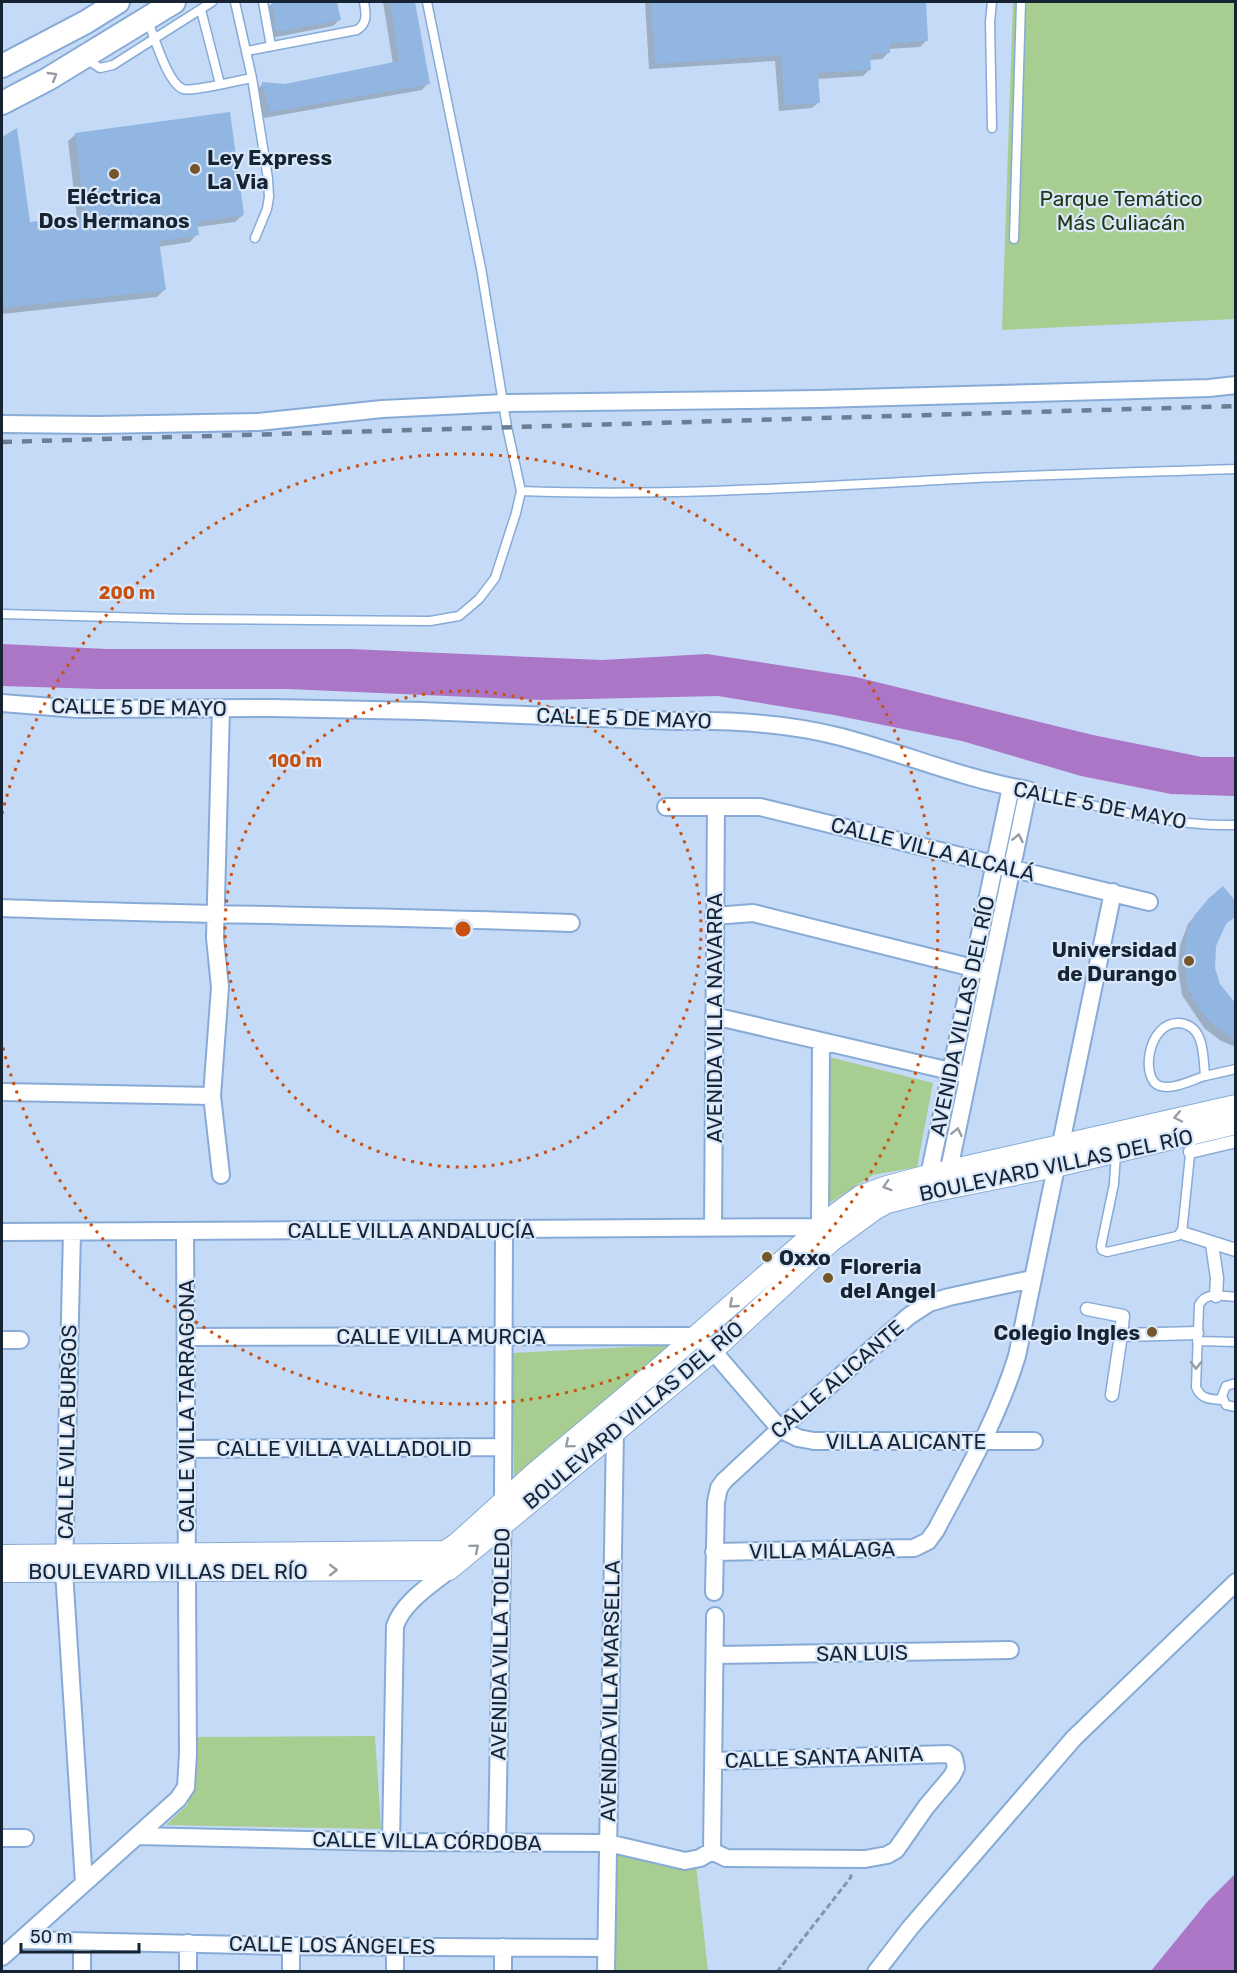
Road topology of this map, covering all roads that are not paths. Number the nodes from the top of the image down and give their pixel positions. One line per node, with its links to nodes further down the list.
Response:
1 (118, 2): 14 (main road)
2 (174, 2): 11 (main road)
3 (212, 2): 10 (lane)
4 (235, 2): 13 (lane)
5 (263, 2): 12 (lane)
6 (364, 2): 12 (lane)
7 (428, 2): 22 (lane)
8 (992, 2): 18 (lane)
9 (1022, 2): 20 (lane)
10 (201, 10): 11 (lane); 16 (lane)
11 (151, 29): 16 (lane); 17 (main road, one-way to 11)
12 (271, 46): 13 (lane)
13 (247, 51): 15 (lane)
14 (2, 66)
15 (252, 78): 16 (lane); 19 (lane)
16 (220, 84)
17 (2, 103)
18 (992, 128)
19 (255, 238)
20 (1014, 239)
21 (1236, 385): 22 (street)
22 (505, 403): 23 (street); 25 (lane)
23 (2, 424)
24 (1236, 469): 25 (lane)
25 (521, 491): 26 (lane)
26 (2, 614)
27 (2, 703): 28 (street, CALLE 5 DE MAYO)
28 (221, 708): 29 (street, CALLE 5 DE MAYO); 39 (street)
29 (1011, 787): 30 (street, CALLE 5 DE MAYO); 34 (street, AVENIDA VILLAS DEL RÍO)
30 (1028, 790): 33 (lane, CALLE 5 DE MAYO); 35 (street, one-way to 30)
31 (666, 807): 32 (street, CALLE VILLA ALCALÁ)
32 (716, 807): 34 (street, CALLE VILLA ALCALÁ); 40 (street, AVENIDA VILLA NAVARRA)
33 (1236, 825)
34 (994, 864): 35 (street, CALLE VILLA ALCALÁ); 42 (street, AVENIDA VILLAS DEL RÍO)
35 (1012, 868): 36 (street, CALLE VILLA ALCALÁ); 43 (street)
36 (1113, 892): 37 (street, CALLE VILLA ALCALÁ); 57 (street)
37 (1149, 902)
38 (2, 908): 39 (street)
39 (216, 915): 41 (street); 51 (street)
40 (714, 916): 42 (street); 44 (street, AVENIDA VILLA NAVARRA)
41 (571, 923)
42 (972, 968): 43 (street); 47 (street, AVENIDA VILLAS DEL RÍO)
43 (990, 973): 48 (street)
44 (714, 1016): 45 (street); 63 (street, AVENIDA VILLA NAVARRA)
45 (821, 1041): 47 (street); 69 (street)
46 (1236, 1069): 49 (lane)
47 (950, 1071): 48 (street); 62 (street, AVENIDA VILLAS DEL RÍO)
48 (969, 1075): 61 (street, one-way to 48)
49 (1205, 1076): 49 (lane)
50 (2, 1092): 51 (street)
51 (212, 1096): 60 (street)
52 (1236, 1105): 54 (street, BOULEVARD VILLAS DEL RÍO, one-way to 54)
53 (1236, 1124): 56 (street, BOULEVARD VILLAS DEL RÍO)
54 (1112, 1132): 57 (street, BOULEVARD VILLAS DEL RÍO); 58 (lane)
55 (1236, 1141): 56 (street)
56 (1191, 1144): 58 (street, BOULEVARD VILLAS DEL RÍO); 68 (lane)
57 (1060, 1145): 59 (street); 61 (street, BOULEVARD VILLAS DEL RÍO)
58 (1116, 1153): 59 (street, BOULEVARD VILLAS DEL RÍO); 68 (lane)
59 (1055, 1167): 61 (street, BOULEVARD VILLAS DEL RÍO); 72 (street)
60 (221, 1175)
61 (947, 1180): 62 (street, BOULEVARD VILLAS DEL RÍO)
62 (927, 1184): 69 (street, BOULEVARD VILLAS DEL RÍO)
63 (713, 1228): 64 (street, CALLE VILLA ANDALUCÍA); 69 (street, CALLE VILLA ANDALUCÍA)
64 (504, 1229): 67 (street, CALLE VILLA ANDALUCÍA); 77 (street, AVENIDA VILLA TOLEDO)
65 (2, 1232): 66 (street, CALLE VILLA ANDALUCÍA)
66 (72, 1232): 67 (street, CALLE VILLA ANDALUCÍA); 100 (street, CALLE VILLA BURGOS)
67 (185, 1232): 79 (street, CALLE VILLA TARRAGONA)
68 (1182, 1233): 70 (street)
69 (826, 1234): 78 (street, BOULEVARD VILLAS DEL RÍO, one-way to 78); 84 (street, BOULEVARD VILLAS DEL RÍO)
70 (1212, 1244): 71 (street); 73 (street)
71 (1236, 1250)
72 (1032, 1279): 90 (street, CALLE ALICANTE); 91 (street)
73 (1216, 1296): 74 (lane); 80 (lane)
74 (1236, 1297)
75 (1087, 1309): 76 (street)
76 (1121, 1335): 80 (street); 86 (street)
77 (504, 1336): 78 (street, CALLE VILLA MURCIA); 79 (street, CALLE VILLA MURCIA); 93 (street, AVENIDA VILLA TOLEDO)
78 (695, 1336): 84 (street); 89 (street, BOULEVARD VILLAS DEL RÍO)
79 (186, 1337): 94 (street, CALLE VILLA TARRAGONA)
80 (1197, 1337): 83 (lane); 87 (lane, one-way to 87)
81 (2, 1340): 82 (street)
82 (20, 1340)
83 (1236, 1342)
84 (713, 1351): 89 (street, BOULEVARD VILLAS DEL RÍO); 90 (street)
85 (1235, 1383): 87 (lane)
86 (1112, 1395)
87 (1223, 1400): 88 (lane)
88 (1236, 1407)
89 (609, 1423): 95 (street, BOULEVARD VILLAS DEL RÍO, one-way to 95); 96 (street, BOULEVARD VILLAS DEL RÍO); 114 (street, AVENIDA VILLA MARSELLA)
90 (780, 1429): 91 (street, VILLA ALICANTE); 97 (street, CALLE ALICANTE)
91 (983, 1441): 92 (street, VILLA ALICANTE); 97 (street, VILLA MÁLAGA)
92 (1034, 1442)
93 (502, 1447): 94 (street, CALLE VILLA VALLADOLID); 95 (street, AVENIDA VILLA TOLEDO)
94 (186, 1449): 99 (street, CALLE VILLA TARRAGONA)
95 (503, 1502): 96 (street, AVENIDA VILLA TOLEDO); 99 (street, BOULEVARD VILLAS DEL RÍO)
96 (501, 1526): 101 (street, BOULEVARD VILLAS DEL RÍO, one-way to 96); 113 (street, AVENIDA VILLA TOLEDO)
97 (714, 1552): 104 (street, CALLE ALICANTE)
98 (2, 1555): 100 (street, BOULEVARD VILLAS DEL RÍO)
99 (187, 1562): 100 (street, BOULEVARD VILLAS DEL RÍO); 101 (street, BOULEVARD VILLAS DEL RÍO, one-way to 101); 109 (street, CALLE VILLA TARRAGONA)
100 (64, 1563): 102 (street, BOULEVARD VILLAS DEL RÍO); 116 (street, CALLE VILLA BURGOS)
101 (449, 1570): 112 (street)
102 (2, 1572)
103 (1236, 1582): 131 (street)
104 (714, 1592)
105 (716, 1616): 107 (street)
106 (1010, 1650): 107 (street, SAN LUIS)
107 (715, 1655): 108 (street)
108 (713, 1761): 115 (street); 115 (street, CALLE SANTA ANITA)
109 (138, 1836): 112 (street, CALLE VILLA CÓRDOBA); 116 (street, CALLE VILLA TARRAGONA)
110 (2, 1838): 111 (street)
111 (25, 1838)
112 (392, 1842): 113 (street, CALLE VILLA CÓRDOBA)
113 (497, 1843): 114 (street, CALLE VILLA CÓRDOBA)
114 (608, 1843): 115 (street, CALLE VILLA CÓRDOBA); 123 (street, AVENIDA VILLA MARSELLA)
115 (712, 1851)
116 (84, 1883): 117 (street, CALLE VILLA TARRAGONA)
117 (21, 1940): 118 (street, CALLE LOS ÁNGELES); 124 (street, CALLE VILLA TARRAGONA)
118 (82, 1942): 119 (street, CALLE LOS ÁNGELES); 125 (street)
119 (188, 1943): 120 (street, CALLE LOS ÁNGELES); 126 (street)
120 (291, 1946): 121 (street, CALLE LOS ÁNGELES); 127 (street)
121 (396, 1947): 122 (street, CALLE LOS ÁNGELES); 128 (street)
122 (503, 1947): 123 (street, CALLE LOS ÁNGELES); 129 (street)
123 (606, 1948): 130 (street, AVENIDA VILLA MARSELLA)
124 (2, 1957)
125 (82, 1971)
126 (188, 1971)
127 (291, 1971)
128 (395, 1971)
129 (503, 1971)
130 (606, 1971)
131 (876, 1971)

